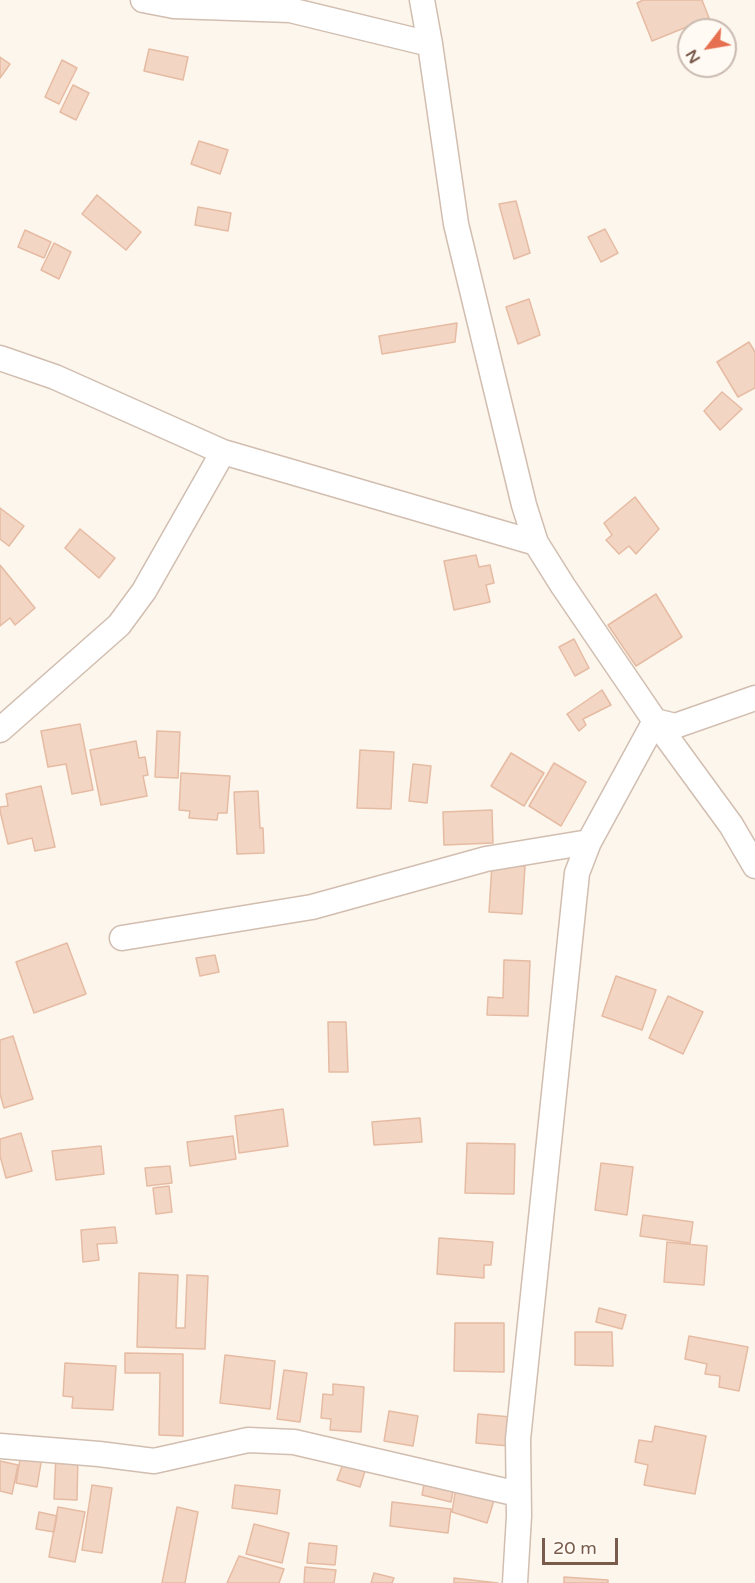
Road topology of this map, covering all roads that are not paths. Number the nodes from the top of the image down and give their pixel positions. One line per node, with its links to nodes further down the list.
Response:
1 (143, 0): 3 (street)
2 (422, 0): 3 (street)
3 (430, 44): 6 (street)
4 (0, 358): 5 (street)
5 (223, 452): 6 (street); 9 (street)
6 (536, 543): 8 (street)
7 (755, 698): 8 (street)
8 (655, 721): 10 (street); 11 (street)
9 (0, 730)
10 (589, 842): 12 (street); 14 (street)
11 (755, 866)
12 (122, 938)
13 (0, 1446): 14 (street)
14 (518, 1494): 15 (street)
15 (515, 1583)

